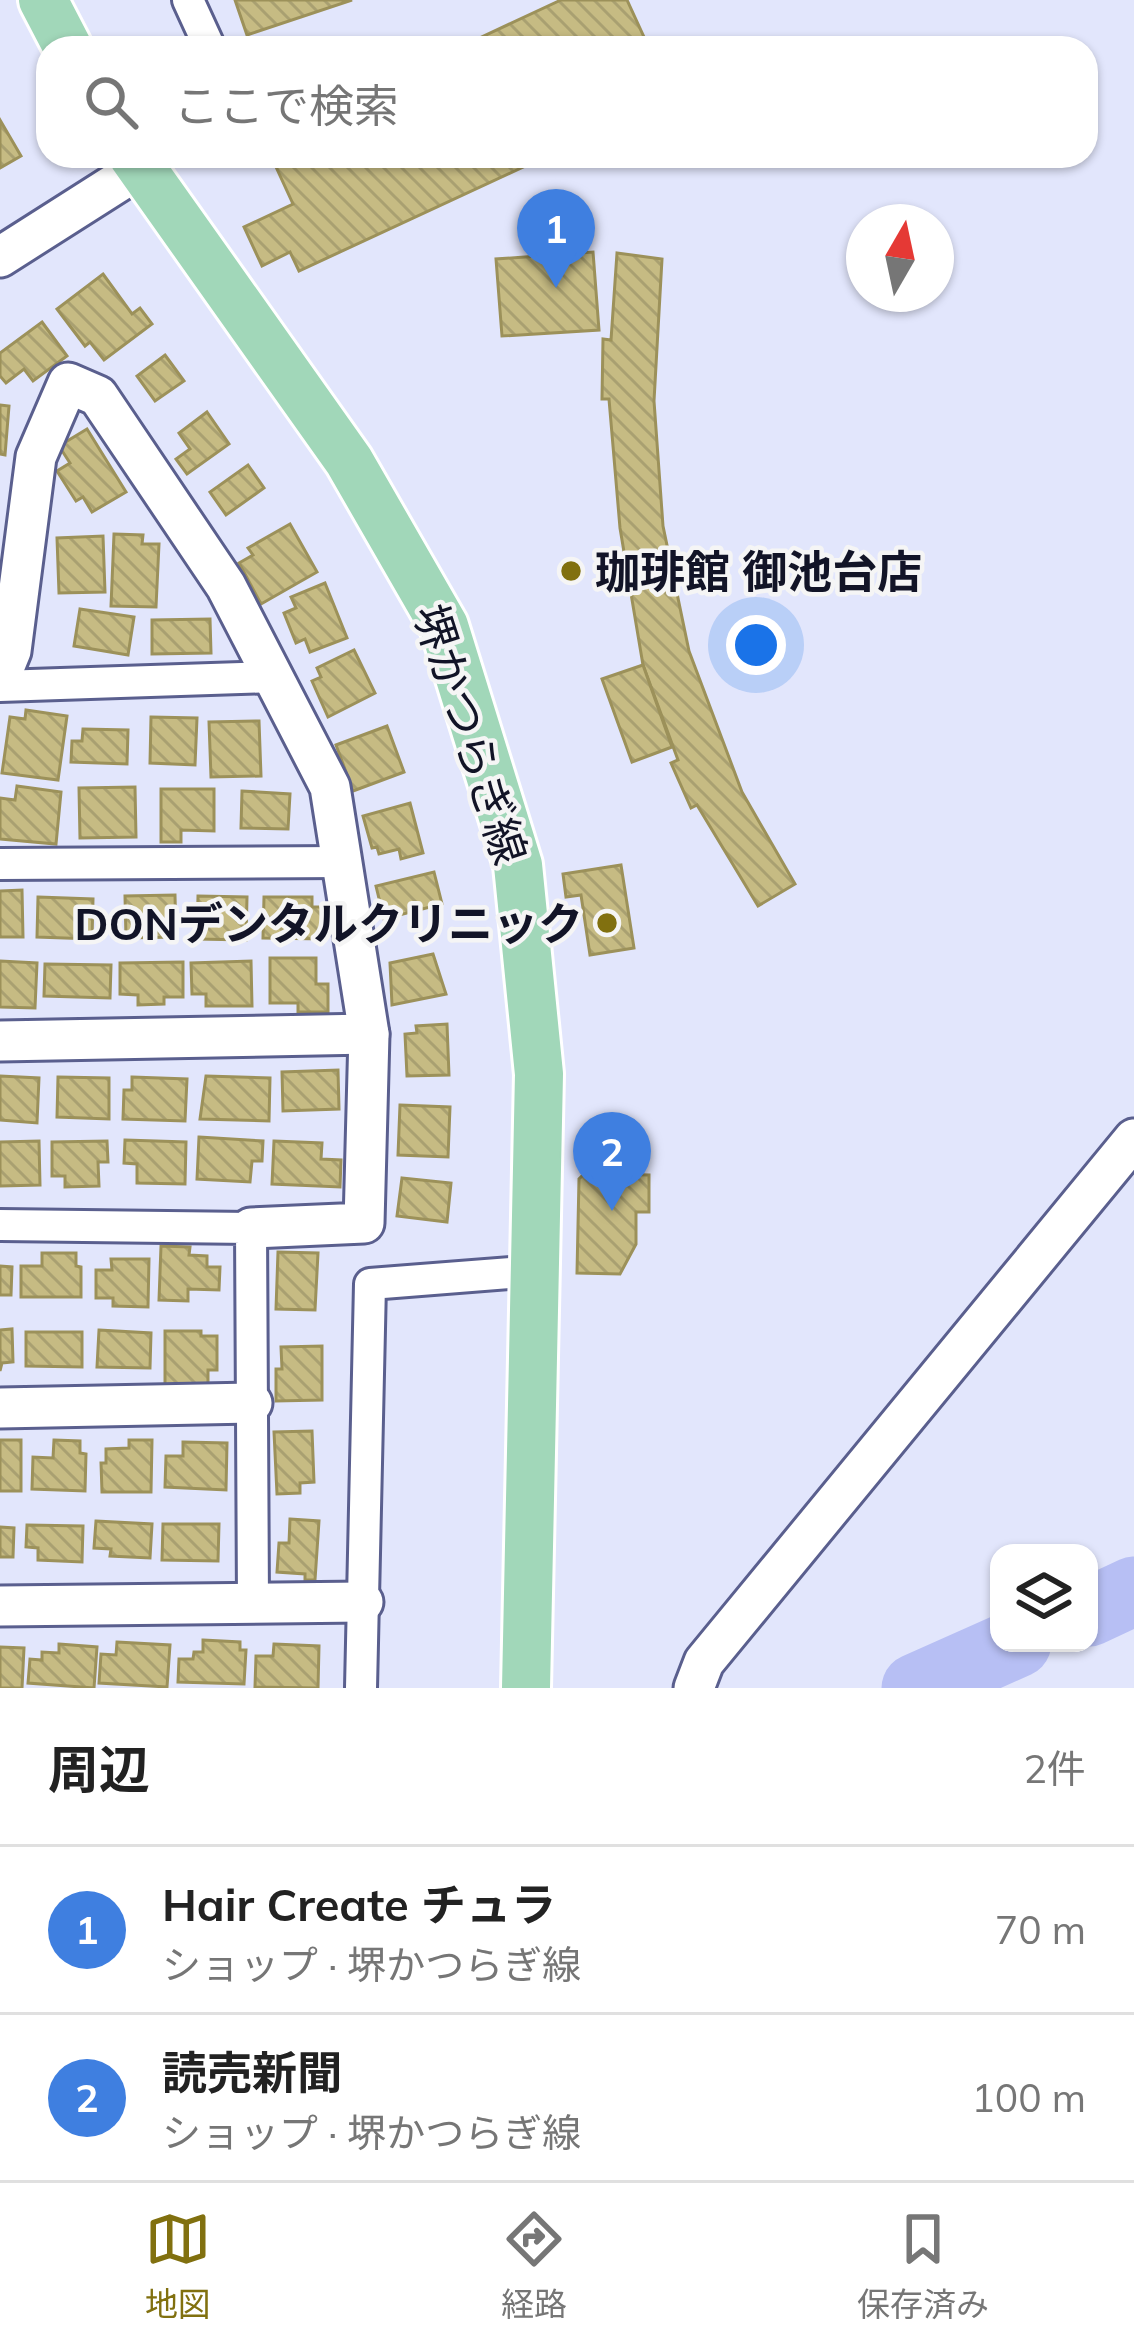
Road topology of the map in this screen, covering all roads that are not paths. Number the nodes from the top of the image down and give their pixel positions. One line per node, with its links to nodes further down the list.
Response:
1 (43, 0): 3 (main road)
2 (188, 0): 4 (street)
3 (62, 36)
4 (204, 36)
5 (132, 168): 7 (street)
6 (149, 168): 17 (main road, 堺かつらぎ線)
7 (0, 257)
8 (273, 677): 9 (street); 9 (street); 10 (street)
9 (0, 682)
10 (342, 862): 11 (street); 12 (street)
11 (0, 864)
12 (369, 1034): 13 (street); 16 (street)
13 (0, 1041)
14 (1134, 1139): 25 (street)
15 (0, 1225): 16 (street)
16 (250, 1228): 18 (street)
17 (535, 1271): 20 (street); 24 (main road, 堺かつらぎ線)
18 (252, 1403): 19 (street); 21 (street)
19 (0, 1408)
20 (363, 1602): 21 (street); 23 (street)
21 (253, 1603): 22 (street)
22 (0, 1606)
23 (361, 1688)
24 (526, 1688)
25 (694, 1688)

